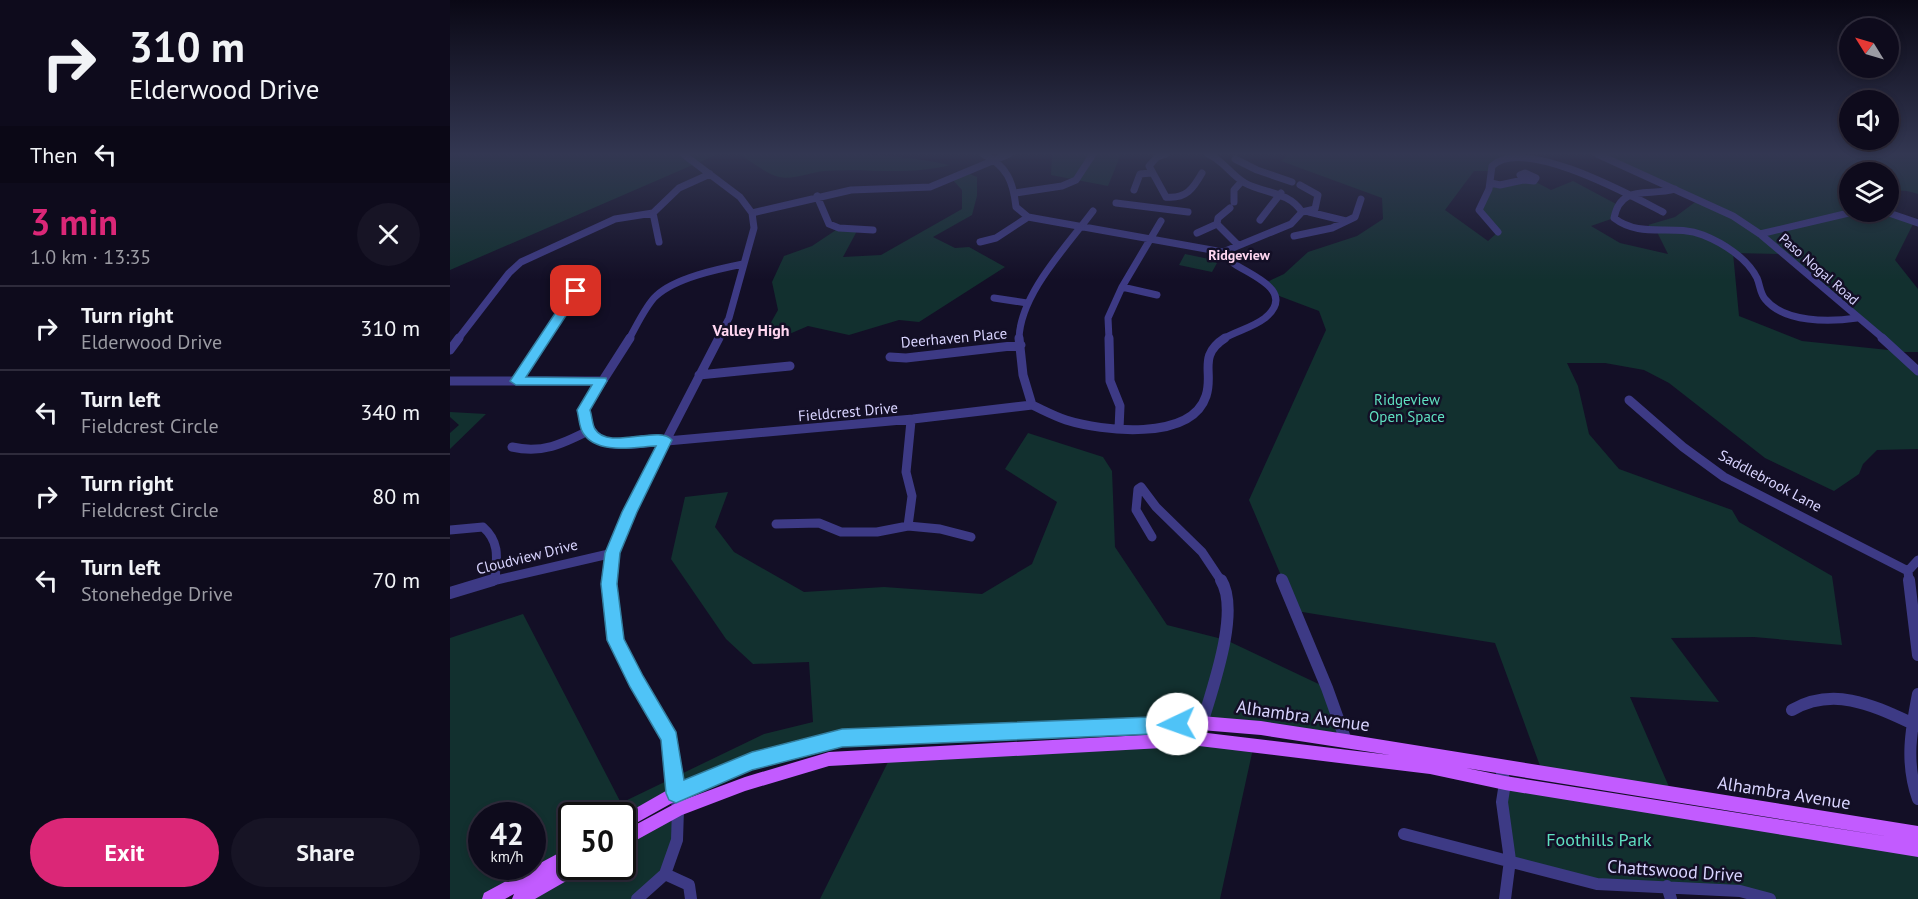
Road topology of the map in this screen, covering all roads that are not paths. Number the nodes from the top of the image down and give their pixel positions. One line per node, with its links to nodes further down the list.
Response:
1 (671, 196): 22 (street)
2 (739, 196): 23 (street)
3 (817, 196): 23 (street); 34 (street)
4 (1015, 196): 26 (street)
5 (1185, 196): 14 (street)
6 (1233, 196): 31 (street)
7 (1279, 196): 27 (street)
8 (1286, 196): 20 (street)
9 (1318, 196): 20 (street)
10 (1488, 196): 35 (street)
11 (1628, 196): 51 (street)
12 (1631, 196): 21 (street)
13 (1690, 196): 38 (street, Paso Nogal Road)
14 (1166, 197): 17 (street)
15 (1361, 199): 29 (street)
16 (1116, 203): 17 (street)
17 (1161, 209): 19 (street)
18 (1093, 211): 33 (street)
19 (1188, 212)
20 (1306, 212): 29 (street); 32 (street)
21 (1663, 212)
22 (653, 213): 41 (street); 53 (street)
23 (752, 213): 45 (street)
24 (1839, 215): 38 (street)
25 (1899, 216): 30 (street)
26 (1028, 217): 33 (street); 42 (street)
27 (1260, 219)
28 (1161, 221): 40 (street)
29 (1346, 221): 37 (street)
30 (1918, 223)
31 (1217, 224): 36 (street); 43 (street)
32 (1287, 225): 37 (street); 43 (street)
33 (1081, 228): 40 (street); 50 (street)
34 (873, 230)
35 (1498, 232)
36 (1197, 233)
37 (1305, 233): 39 (street)
38 (1760, 234): 51 (street, Paso Nogal Road)
39 (1294, 236)
40 (1152, 238): 44 (street); 46 (street)
41 (659, 242)
42 (980, 242)
43 (1238, 245): 44 (street)
44 (1223, 252): 64 (street)
45 (743, 264): 57 (street); 60 (street)
46 (1122, 287): 48 (street); 64 (street)
47 (576, 291): 59 (street)
48 (1157, 294)
49 (994, 298): 50 (street)
50 (1027, 303): 52 (street)
51 (1857, 318): 56 (street, Paso Nogal Road)
52 (1021, 345): 54 (street, Deerhaven Place); 62 (street)
53 (450, 350)
54 (890, 357)
55 (790, 366): 57 (street)
56 (1918, 371)
57 (699, 375): 66 (street)
58 (450, 381): 59 (street)
59 (516, 381): 60 (street)
60 (601, 381): 65 (street)
61 (1629, 400): 75 (street, Saddlebrook Lane)
62 (1032, 405): 63 (street, Fieldcrest Drive); 64 (street)
63 (911, 421): 66 (street, Fieldcrest Drive); 69 (street)
64 (1119, 429)
65 (588, 431): 66 (street, Fieldcrest Drive); 67 (street)
66 (665, 440): 73 (street)
67 (512, 447)
68 (776, 524): 69 (street)
69 (908, 526): 71 (street)
70 (450, 530): 77 (street)
71 (971, 537)
72 (1152, 537): 82 (street)
73 (612, 553): 77 (street, Cloudview Drive); 88 (street)
74 (1918, 560): 75 (street)
75 (1908, 571): 79 (street)
76 (1281, 578): 85 (street)
77 (495, 579): 78 (street, Cloudview Drive)
78 (450, 594)
79 (1918, 655)
80 (1918, 694): 83 (street)
81 (1792, 710): 83 (street)
82 (1201, 723): 84 (street); 85 (main road, Alhambra Avenue); 88 (main road, Alhambra Avenue)
83 (1915, 725): 89 (street)
84 (1199, 739): 87 (main road, Alhambra Avenue); 90 (main road, Alhambra Avenue)
85 (1346, 741): 86 (main road, Alhambra Avenue)
86 (1500, 766): 87 (street); 94 (main road, Alhambra Avenue)
87 (1505, 783): 95 (main road, Alhambra Avenue); 96 (street)
88 (676, 793): 90 (street); 91 (main road, Alhambra Avenue)
89 (1918, 799)
90 (678, 809): 92 (main road, Alhambra Avenue); 98 (street)
91 (636, 816)
92 (636, 833)
93 (1404, 834): 96 (street, Chattswood Drive)
94 (1918, 834)
95 (1918, 849)
96 (1510, 860): 100 (street, Chattswood Drive); 105 (street)
97 (558, 861): 101 (main road)
98 (665, 874): 103 (street); 104 (street)
99 (558, 878): 102 (main road)
100 (1669, 892): 106 (street, Chattswood Drive)
101 (490, 899)
102 (520, 899)
103 (637, 899)
104 (691, 899)
105 (1505, 899)
106 (1770, 899)

